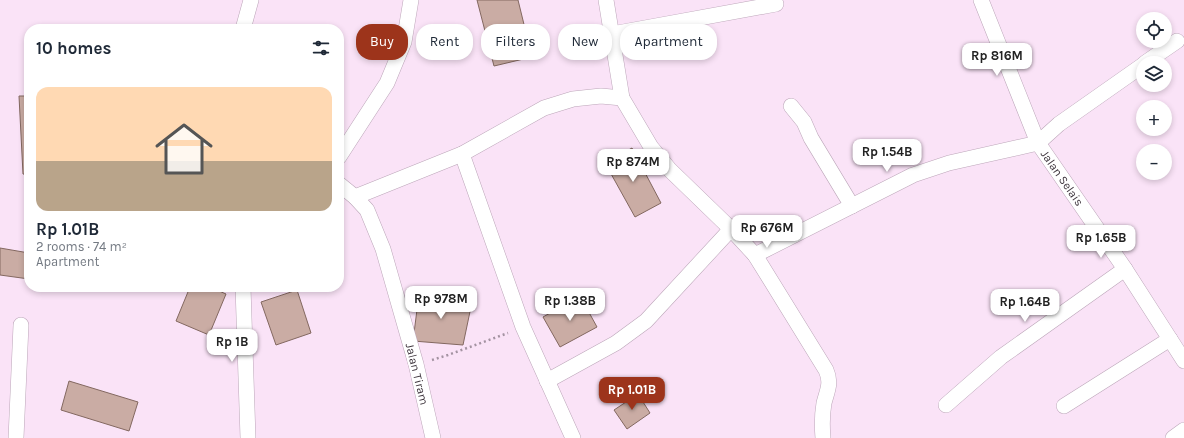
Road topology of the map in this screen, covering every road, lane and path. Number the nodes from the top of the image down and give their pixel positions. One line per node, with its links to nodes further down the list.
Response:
1 (251, 0): 6 (street)
2 (411, 0): 15 (street)
3 (606, 0): 7 (street)
4 (981, 0): 14 (street, Jalan Selais)
5 (776, 4): 8 (street)
6 (244, 24)
7 (610, 24)
8 (612, 34): 12 (street)
9 (1177, 41): 10 (street)
10 (1155, 56)
11 (1136, 70): 14 (street)
12 (622, 98): 16 (street); 20 (street)
13 (791, 106): 19 (street)
14 (1038, 143): 19 (street); 22 (street, Jalan Selais)
15 (344, 148)
16 (462, 154): 18 (street); 25 (street)
17 (344, 188): 18 (street, Jalan Tiram)
18 (356, 196): 28 (street, Jalan Tiram)
19 (852, 206): 21 (street)
20 (731, 229): 21 (street); 29 (street)
21 (755, 255): 37 (street)
22 (1125, 269): 26 (street, Jalan Selais); 30 (street)
23 (243, 292): 34 (street)
24 (22, 325): 33 (street)
25 (523, 327): 28 (path); 29 (street)
26 (1170, 339): 27 (street, Jalan Selais); 31 (street)
27 (1184, 361)
28 (416, 364): 35 (street, Jalan Tiram)
29 (547, 381): 36 (street)
30 (946, 404)
31 (1064, 406)
32 (1184, 430): 38 (street)
33 (16, 438)
34 (248, 438)
35 (433, 438)
36 (573, 438)
37 (822, 438)
38 (1173, 438)

